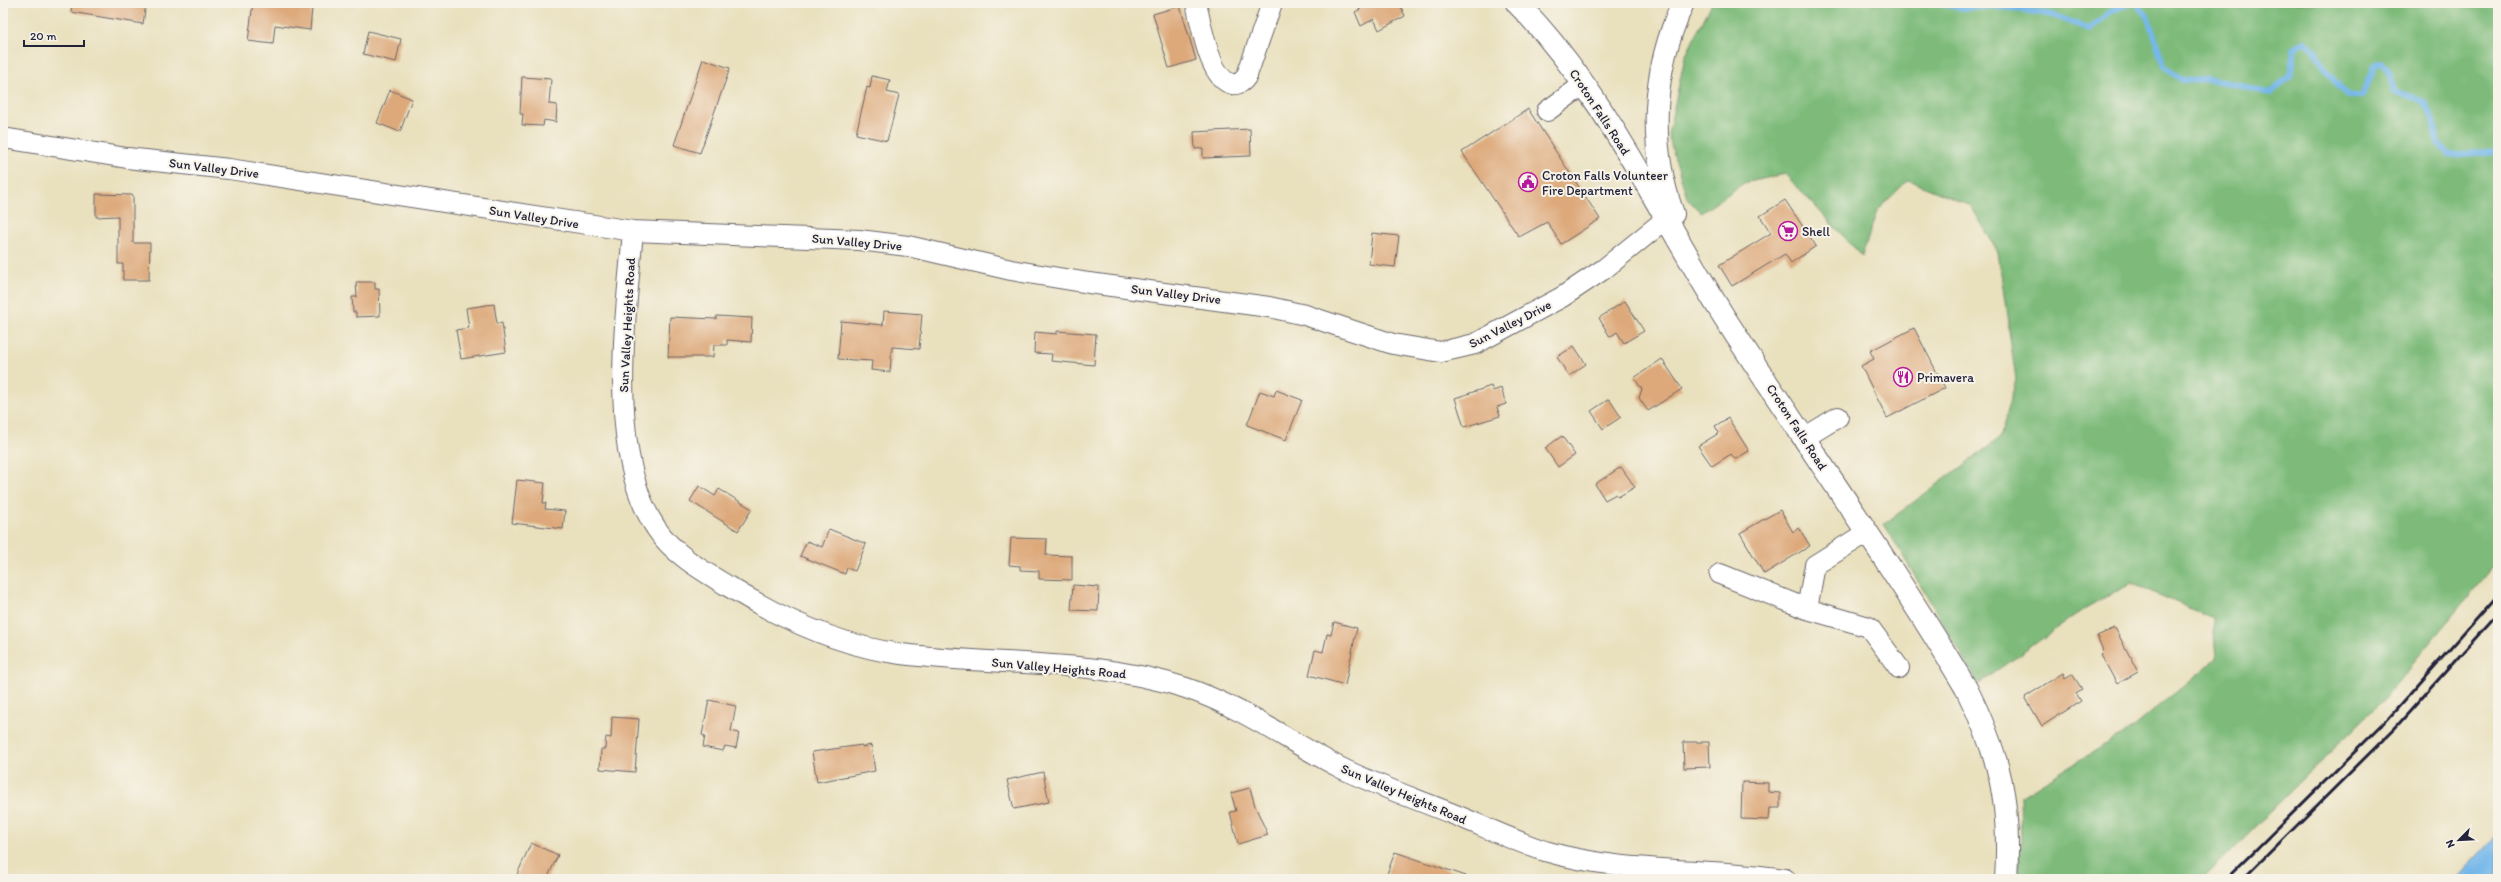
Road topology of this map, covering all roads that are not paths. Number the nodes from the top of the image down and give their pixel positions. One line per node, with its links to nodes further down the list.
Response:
1 (1196, 3): 2 (street)
2 (1272, 3)
3 (1517, 3): 5 (main road, Croton Falls Road)
4 (1683, 3): 10 (main road)
5 (1583, 85): 6 (street); 8 (main road, Croton Falls Road)
6 (1547, 111)
7 (3, 138): 9 (street, Sun Valley Drive)
8 (1666, 219): 9 (street, Sun Valley Drive); 10 (main road, Croton Falls Road)
9 (633, 231): 17 (street, Sun Valley Heights Road)
10 (1688, 257): 12 (main road, Croton Falls Road)
11 (1838, 417): 12 (street)
12 (1804, 438): 13 (main road, Croton Falls Road)
13 (1866, 533): 15 (street); 18 (main road, Croton Falls Road)
14 (1720, 574): 15 (street)
15 (1807, 609): 16 (street)
16 (1898, 668)
17 (1785, 879)
18 (2006, 879)

